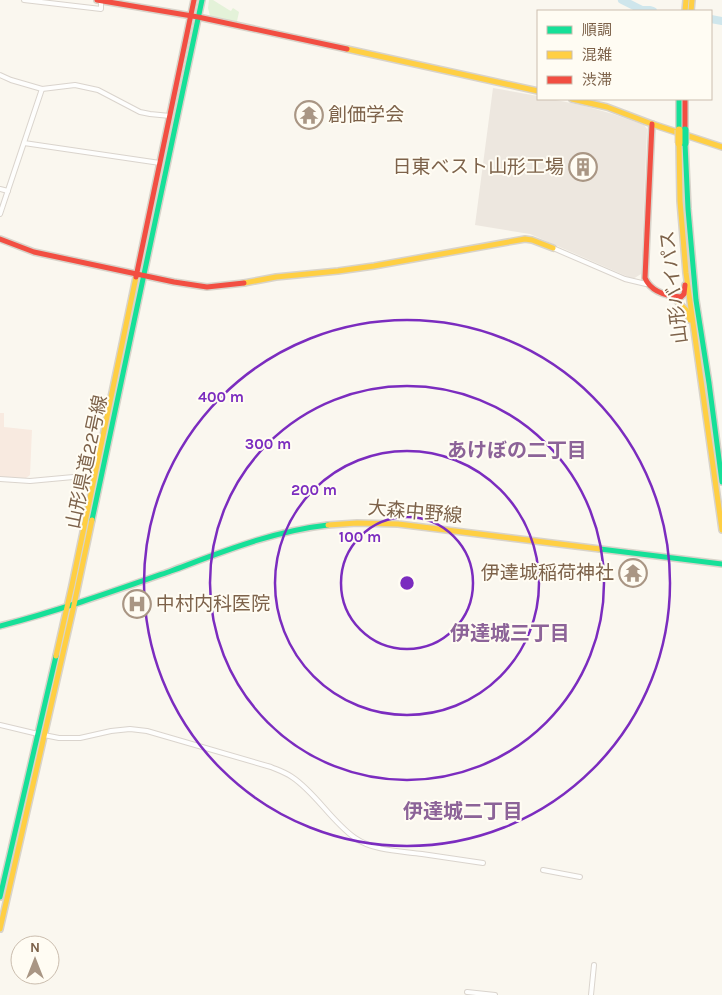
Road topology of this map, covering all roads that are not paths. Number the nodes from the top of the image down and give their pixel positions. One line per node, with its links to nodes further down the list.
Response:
1 (24, 0): 2 (street)
2 (100, 0): 5 (main road)
3 (194, 0): 5 (main road, 山形県道22号線)
4 (202, 0): 5 (main road, 山形県道22号線)
5 (194, 17): 8 (main road); 11 (main road, 山形県道22号線); 23 (main road, 山形県道22号線)
6 (0, 75): 7 (street)
7 (42, 89): 11 (street); 13 (street)
8 (537, 91)
9 (576, 100): 12 (main road)
10 (682, 101): 14 (main road, 山形バイパス, bridge)
11 (170, 116): 16 (main road, 山形県道22号線)
12 (652, 124): 15 (main road); 24 (main road)
13 (24, 143): 16 (street); 18 (street)
14 (682, 143): 21 (main road, 山形バイパス); 29 (main road, 山形バイパス)
15 (722, 148)
16 (160, 163): 23 (main road, 山形県道22号線)
17 (0, 189): 18 (street)
18 (8, 191): 19 (street)
19 (0, 214)
20 (0, 239): 23 (main road)
21 (684, 246): 25 (main road); 26 (main road, 山形バイパス)
22 (553, 248): 23 (main road); 24 (street)
23 (140, 275): 27 (main road, 山形県道22号線); 32 (main road, 山形県道22号線)
24 (646, 284): 25 (main road)
25 (672, 297): 26 (main road)
26 (702, 383): 30 (main road, 山形バイパス)
27 (95, 475): 28 (street); 32 (main road, 山形県道22号線)
28 (0, 478)
29 (722, 482)
30 (722, 530)
31 (722, 564): 32 (main road, 大森中野線)
32 (71, 606): 33 (main road, 大森中野線); 35 (main road, 山形県道22号線)
33 (0, 626)
34 (0, 725): 35 (street)
35 (41, 735): 36 (street); 39 (main road, 山形県道22号線); 40 (main road, 山形県道22号線)
36 (483, 863)
37 (543, 870): 38 (street)
38 (580, 877)
39 (0, 897)
40 (0, 929)
41 (594, 965): 44 (street)
42 (467, 992): 43 (street)
43 (495, 995)
44 (591, 995)

